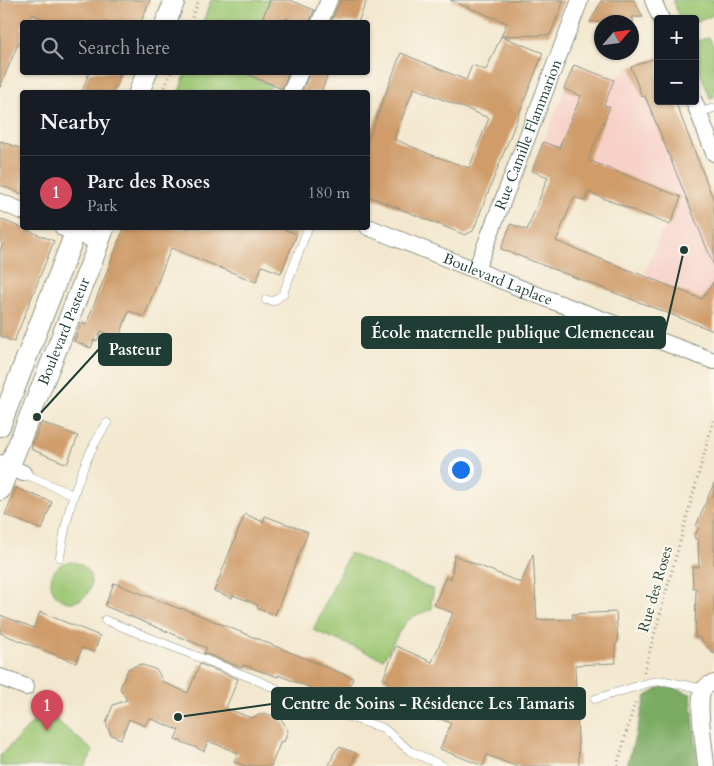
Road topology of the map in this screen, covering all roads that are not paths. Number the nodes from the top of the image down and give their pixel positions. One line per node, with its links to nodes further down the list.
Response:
1 (175, 0): 6 (street)
2 (329, 0): 7 (street)
3 (580, 0): 21 (street, Rue Camille Flammarion)
4 (653, 0): 5 (street)
5 (659, 15)
6 (167, 20)
7 (321, 20)
8 (146, 75): 10 (street)
9 (299, 75): 11 (street)
10 (140, 90)
11 (293, 90)
12 (702, 108): 13 (street)
13 (714, 153)
14 (0, 202): 15 (street)
15 (20, 210)
16 (370, 228): 21 (street, Boulevard Laplace)
17 (72, 230): 24 (street, Boulevard Pasteur)
18 (77, 230): 20 (street)
19 (307, 230): 22 (lane)
20 (101, 235): 25 (street, Boulevard Pasteur)
21 (476, 270): 23 (street, Boulevard Laplace)
22 (266, 300)
23 (714, 361)
24 (2, 415): 25 (street)
25 (27, 423): 27 (street, Boulevard Pasteur)
26 (107, 423): 29 (lane)
27 (11, 468): 28 (street, Boulevard Pasteur); 29 (lane)
28 (0, 490)
29 (73, 495): 30 (lane)
30 (60, 557)
31 (105, 620): 36 (lane)
32 (0, 677): 34 (street)
33 (709, 686): 35 (lane); 37 (street)
34 (26, 687)
35 (595, 699)
36 (443, 766)
37 (706, 766)

